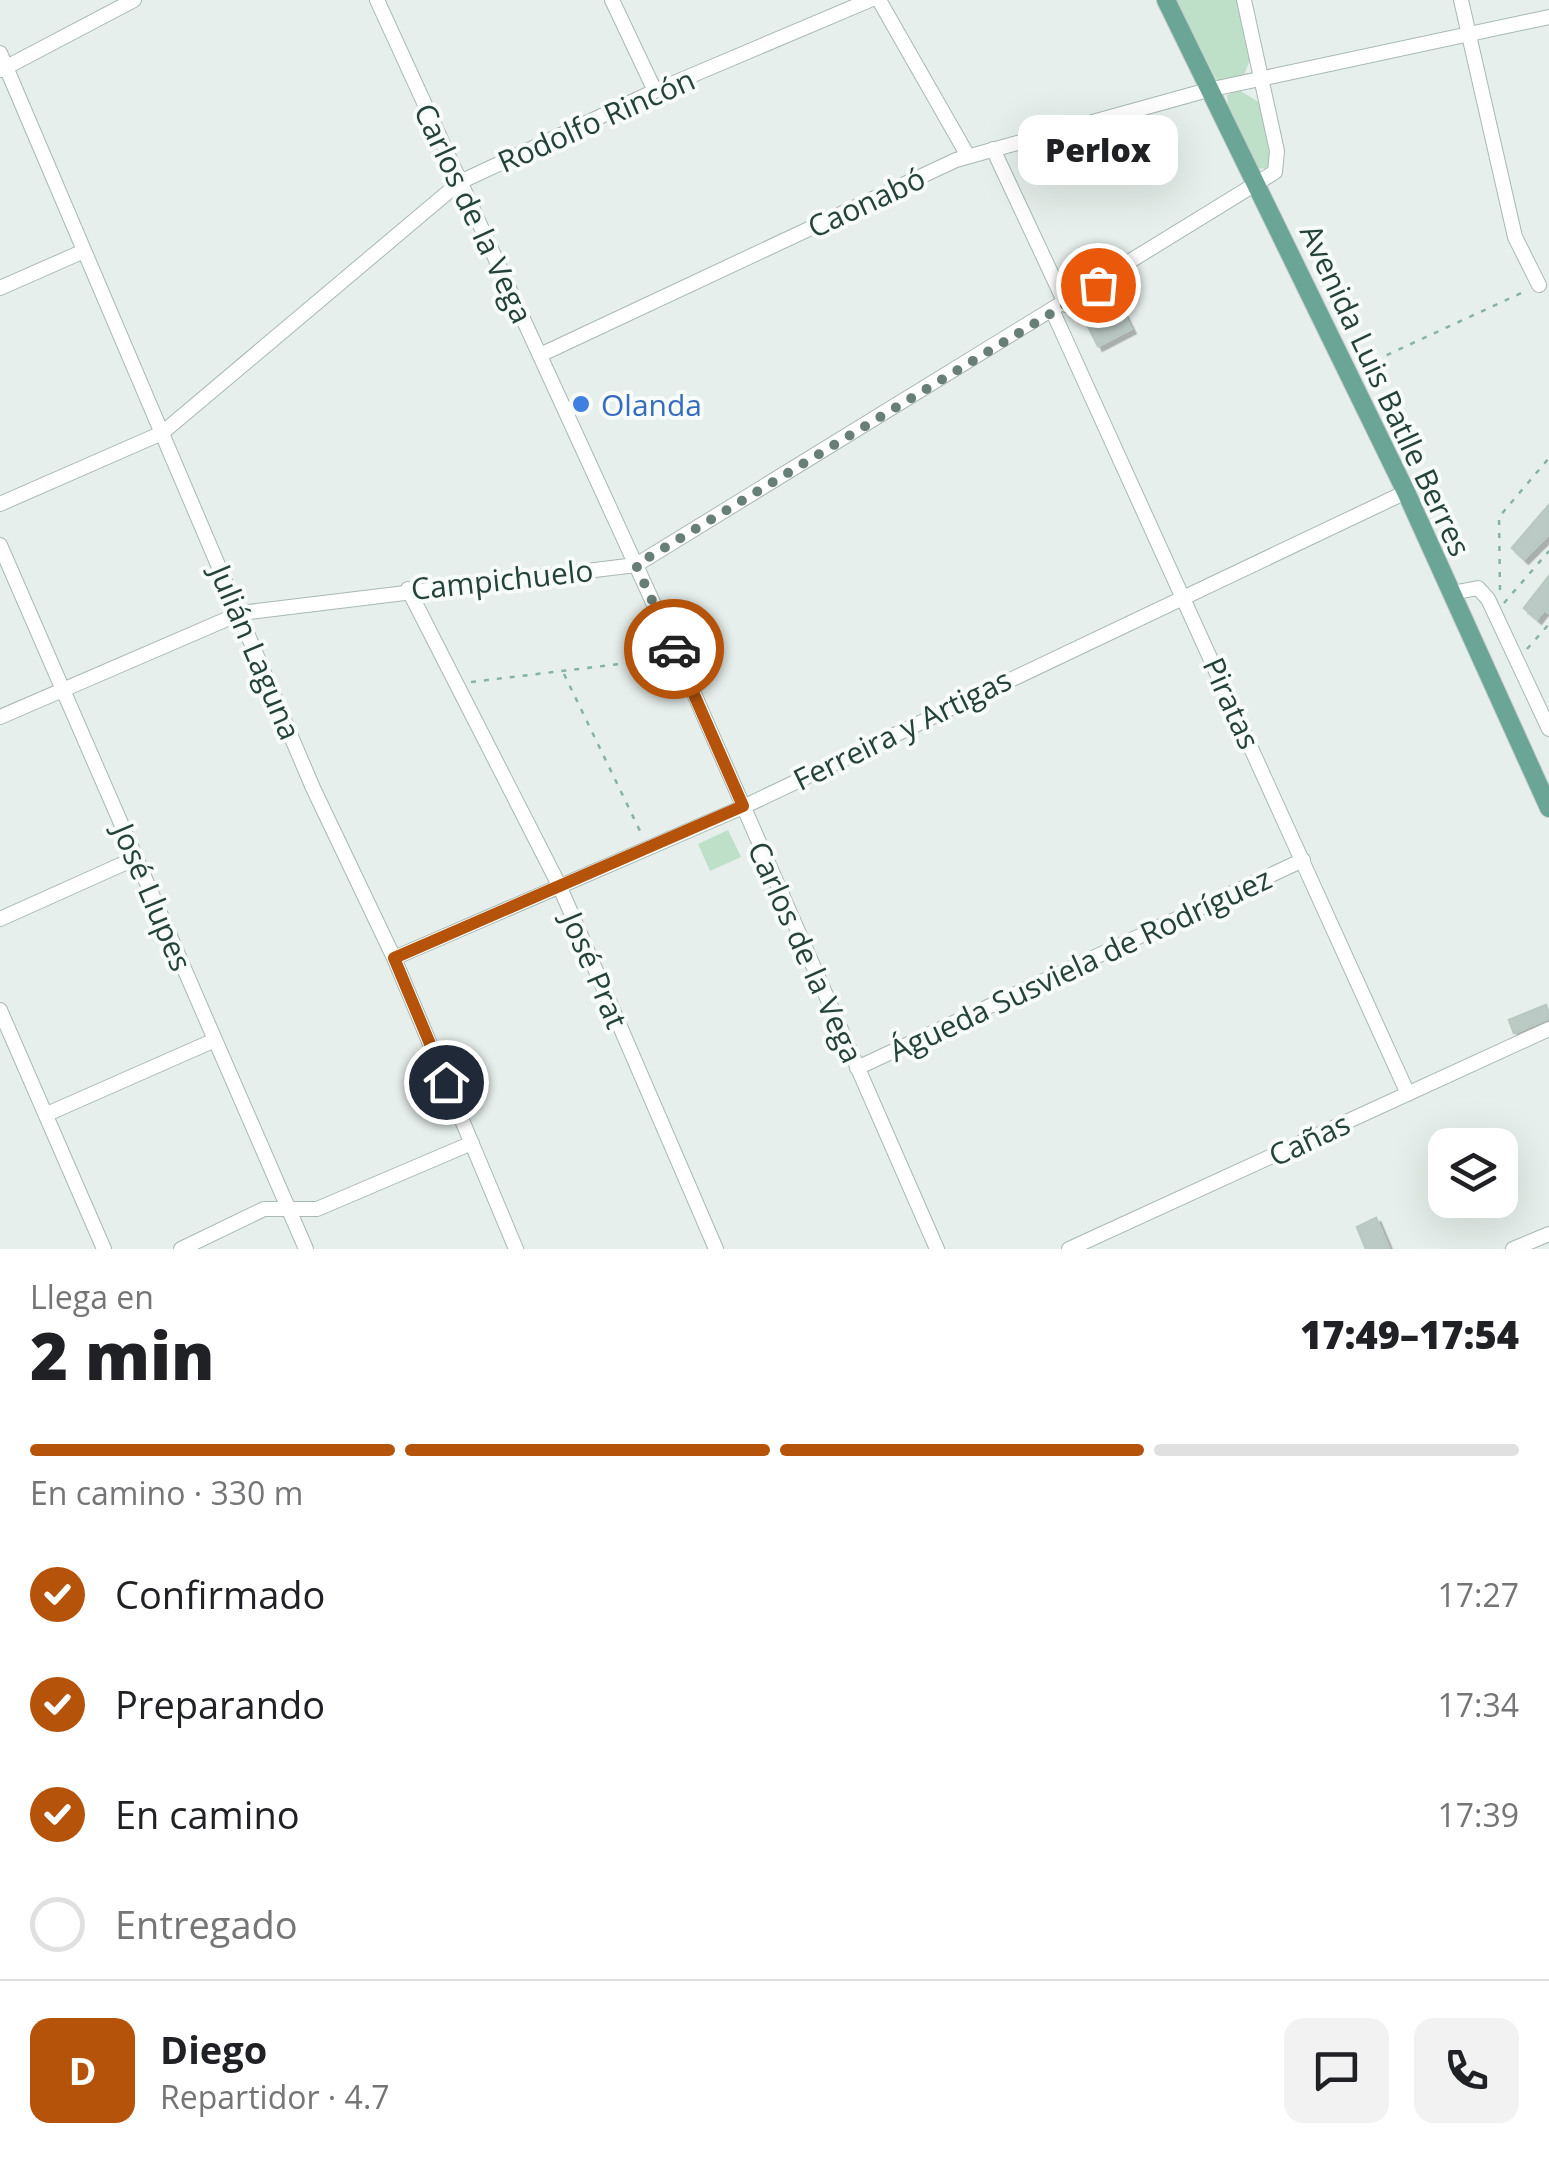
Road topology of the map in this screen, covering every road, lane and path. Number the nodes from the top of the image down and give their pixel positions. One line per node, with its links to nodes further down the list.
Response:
1 (134, 0): 11 (street)
2 (377, 0): 17 (street, Carlos de la Vega)
3 (612, 0): 14 (street)
4 (870, 0): 14 (street, Rodolfo Rincón)
5 (879, 0): 16 (street)
6 (1166, 0): 13 (main road, Avenida Luis Batlle Berres)
7 (1244, 0): 12 (street)
8 (1460, 0): 10 (street)
9 (1549, 17): 10 (street)
10 (1468, 34): 12 (street); 20 (street)
11 (2, 64): 19 (street, Julián Laguna)
12 (1262, 79): 13 (street); 18 (street)
13 (1208, 90): 15 (street, Caonabó); 18 (main road, Avenida Luis Batlle Berres)
14 (656, 91): 17 (street, Rodolfo Rincón)
15 (993, 149): 16 (street, Caonabó); 22 (street, Piratas)
16 (968, 156): 23 (street, Caonabó)
17 (460, 182): 23 (street, Carlos de la Vega); 25 (street, Rodolfo Rincón)
18 (1258, 185): 22 (street, Campichuelo); 24 (main road, Avenida Luis Batlle Berres)
19 (84, 251): 21 (street); 25 (street, Julián Laguna)
20 (1539, 285): 24 (path)
21 (0, 288)
22 (1059, 308): 31 (street, Campichuelo); 34 (street, Piratas)
23 (540, 355): 31 (street, Carlos de la Vega)
24 (1348, 373): 27 (main road, Avenida Luis Batlle Berres)
25 (162, 433): 28 (street, Rodolfo Rincón); 35 (street, Julián Laguna)
26 (1549, 458): 30 (path)
27 (1406, 492): 33 (main road, Avenida Luis Batlle Berres); 34 (street, Ferreira y Artigas)
28 (0, 504)
29 (0, 546): 41 (street, José Llupes)
30 (1549, 551)
31 (636, 565): 32 (street, Campichuelo); 37 (street, Carlos de la Vega)
32 (408, 590): 35 (street, Campichuelo); 40 (street, José Prat)
33 (1452, 593): 38 (street); 45 (main road, Avenida Luis Batlle Berres)
34 (1184, 596): 44 (street, Ferreira y Artigas); 48 (street, Piratas)
35 (241, 613): 41 (street, Campichuelo); 51 (street, Julián Laguna)
36 (1549, 624): 38 (path)
37 (678, 657): 39 (path); 44 (street, Carlos de la Vega)
38 (1516, 661): 43 (street)
39 (564, 672): 40 (path); 46 (path)
40 (456, 684): 49 (street, José Prat)
41 (65, 688): 42 (street, Campichuelo); 47 (street, José Llupes)
42 (0, 717)
43 (1549, 729)
44 (743, 806): 46 (street, Ferreira y Artigas); 55 (street, Carlos de la Vega)
45 (1549, 808)
46 (646, 846): 49 (street, Ferreira y Artigas)
47 (136, 858): 50 (street); 54 (street, José Llupes)
48 (1303, 860): 55 (street, Águeda Susviela de Rodríguez); 56 (street, Piratas)
49 (559, 885): 51 (street, Ferreira y Artigas); 65 (street, José Prat)
50 (0, 920)
51 (394, 958): 58 (street, Julián Laguna)
52 (0, 1010): 57 (street)
53 (1549, 1029): 56 (street, Cañas)
54 (215, 1040): 57 (street); 59 (street, José Llupes)
55 (857, 1068): 66 (street, Carlos de la Vega)
56 (1408, 1094): 67 (street, Cañas)
57 (47, 1114): 61 (street)
58 (472, 1144): 59 (street); 64 (street, Julián Laguna)
59 (288, 1209): 62 (street); 63 (street, José Llupes)
60 (1549, 1234): 68 (street)
61 (104, 1249)
62 (181, 1249)
63 (306, 1249)
64 (516, 1249)
65 (716, 1249)
66 (937, 1249)
67 (1069, 1249)
68 (1513, 1249)

